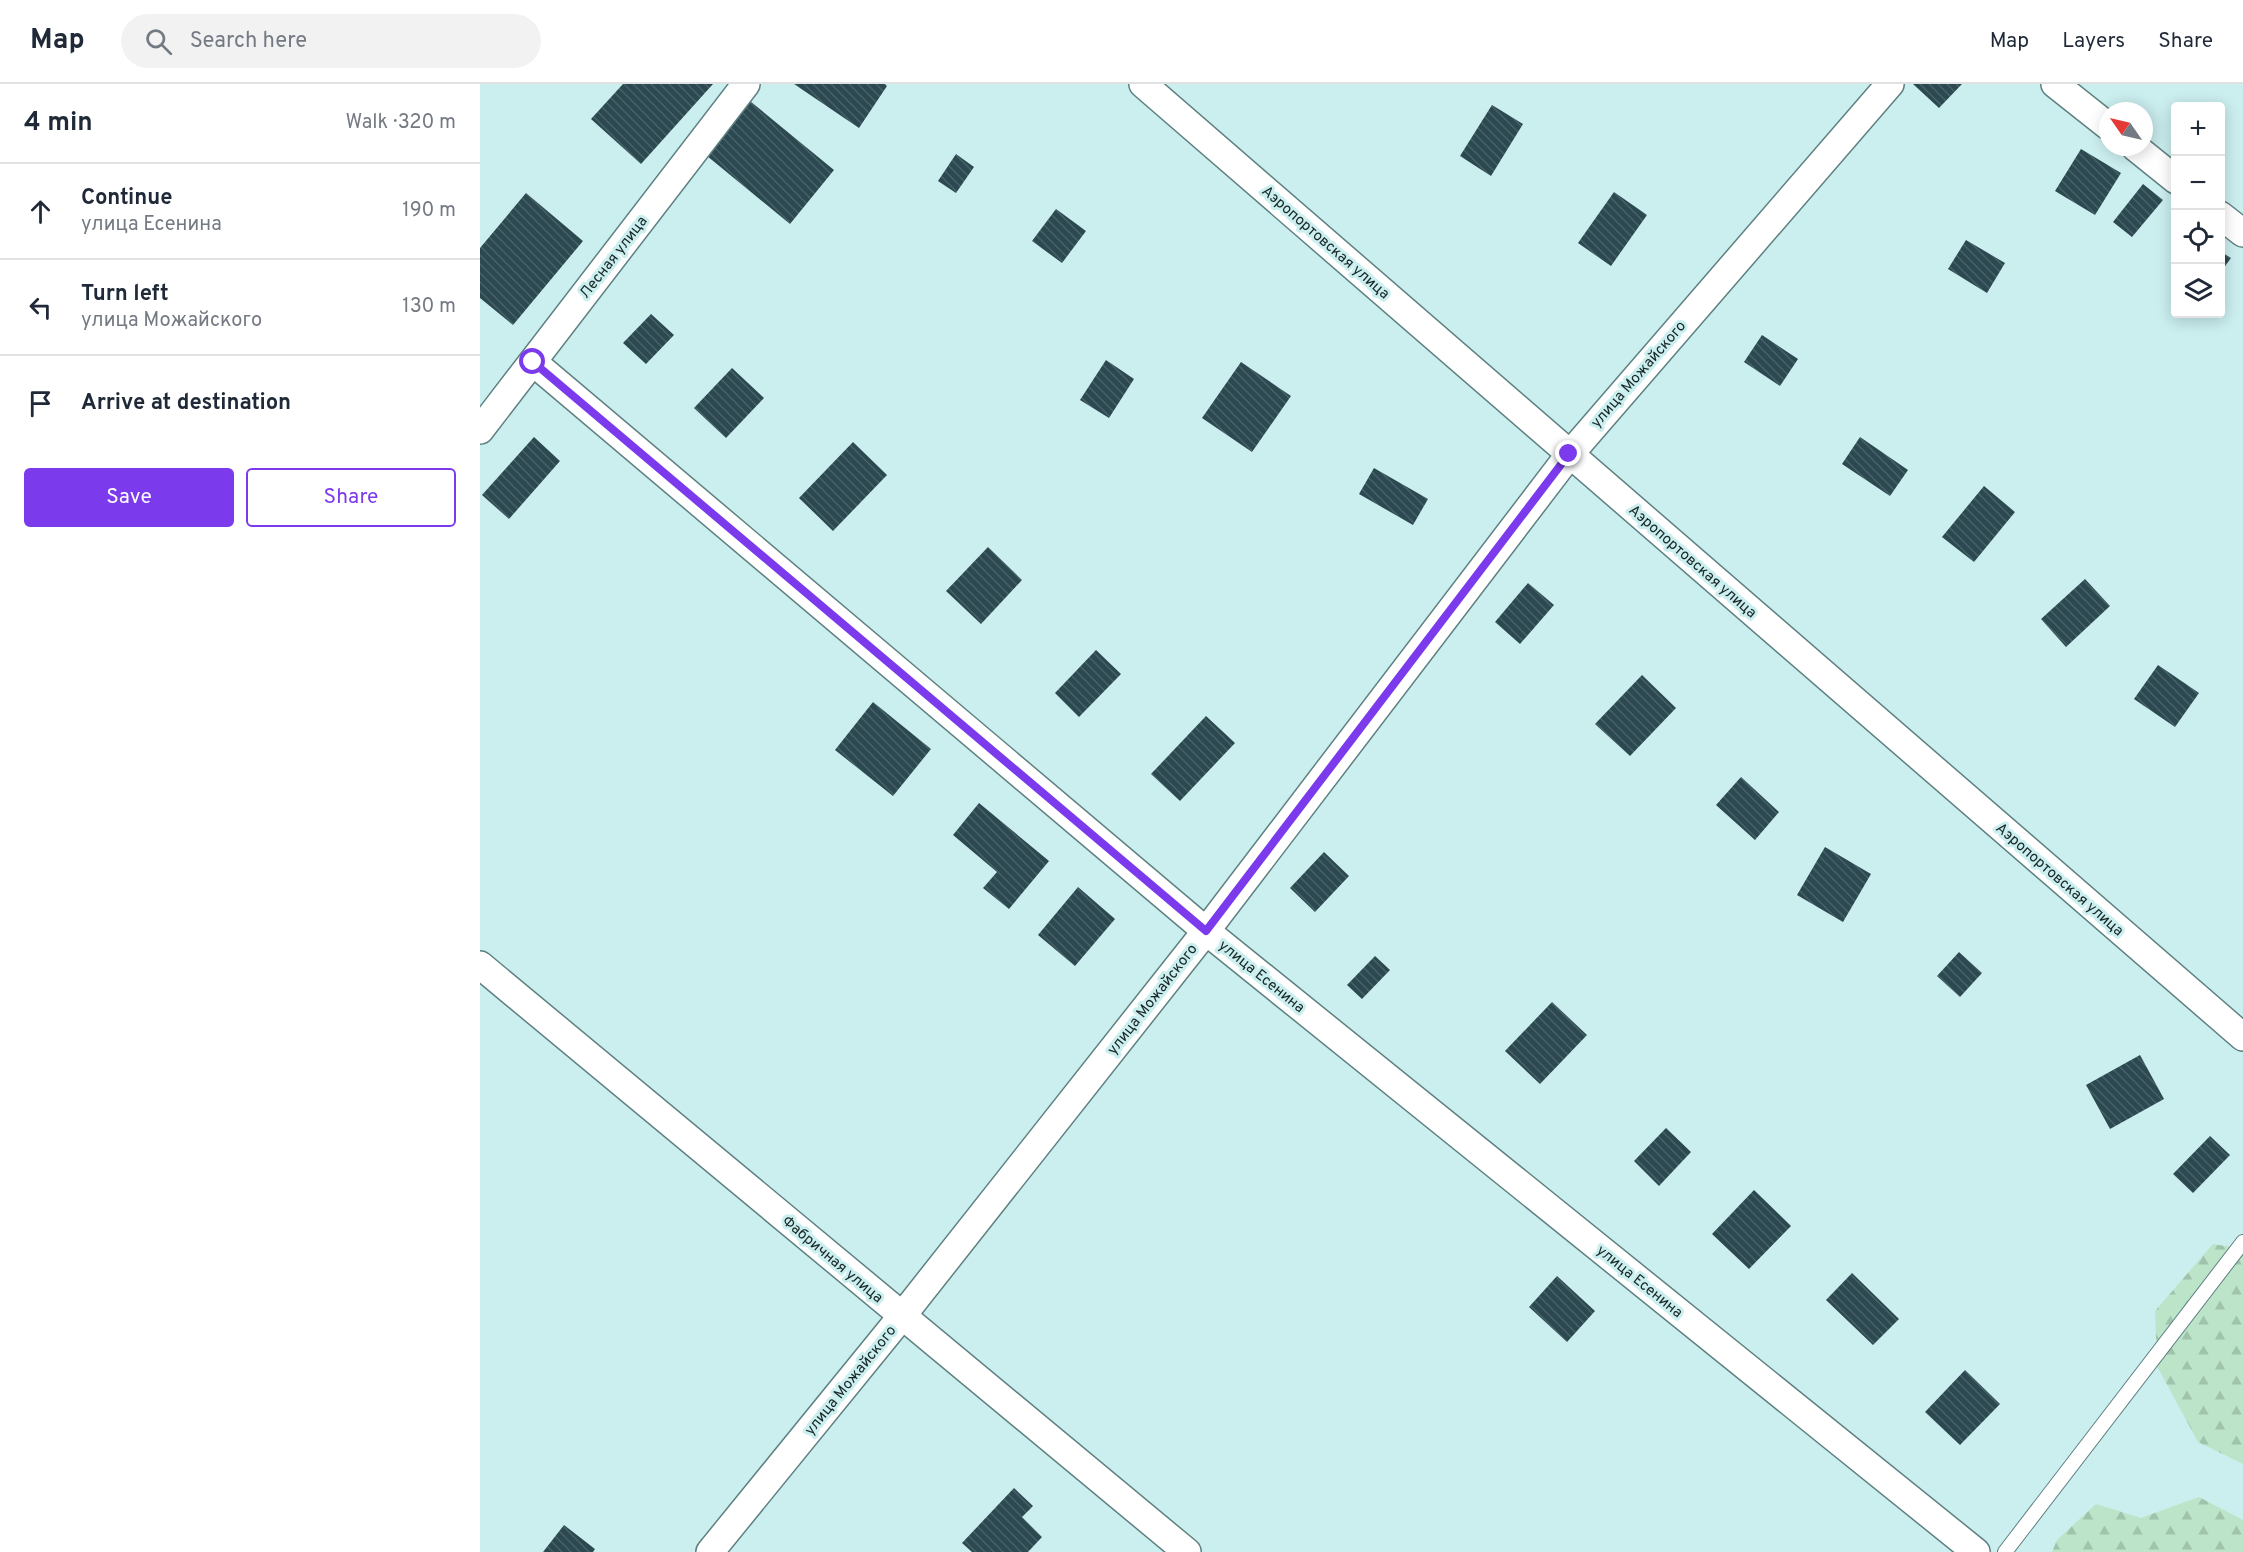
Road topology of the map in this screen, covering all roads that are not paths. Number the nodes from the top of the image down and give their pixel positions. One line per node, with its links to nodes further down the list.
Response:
1 (746, 84): 10 (street, Лесная улица)
2 (1143, 84): 12 (street, Аэропортовская улица)
3 (1890, 84): 12 (street, улица Можайского)
4 (2055, 84): 5 (street)
5 (2099, 119)
6 (2145, 156): 7 (street)
7 (2171, 177)
8 (2225, 219): 9 (street)
9 (2243, 233)
10 (533, 362): 11 (street, Лесная улица); 13 (street, улица Есенина)
11 (480, 430)
12 (1569, 454): 13 (street, улица Можайского); 15 (street, Аэропортовская улица)
13 (1206, 931): 17 (street, улица Можайского); 20 (street, улица Есенина)
14 (480, 965): 17 (street, Фабричная улица)
15 (2243, 1037)
16 (2243, 1242): 21 (lane)
17 (902, 1316): 18 (street, улица Можайского); 19 (street, Фабричная улица)
18 (710, 1552)
19 (1187, 1552)
20 (1976, 1552)
21 (2005, 1552)

